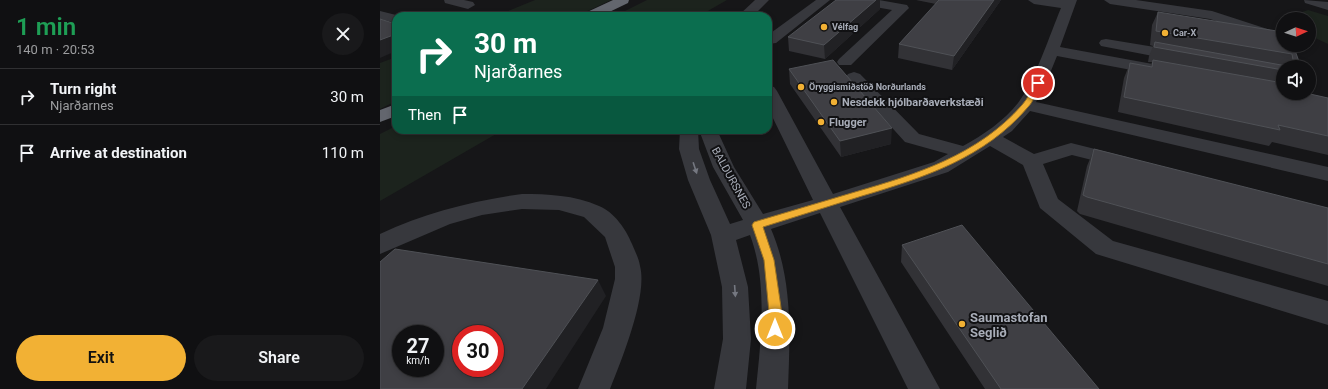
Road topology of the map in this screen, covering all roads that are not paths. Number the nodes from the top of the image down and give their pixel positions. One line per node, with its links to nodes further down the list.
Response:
1 (450, 0): 10 (street)
2 (623, 0): 12 (highway)
3 (763, 0): 13 (street)
4 (824, 0): 17 (street)
5 (858, 0): 29 (street)
6 (1034, 0): 9 (street)
7 (1110, 0): 16 (street)
8 (1310, 0): 11 (street)
9 (1070, 3): 19 (street)
10 (468, 5)
11 (1328, 6)
12 (598, 12)
13 (750, 12)
14 (380, 14): 15 (street)
15 (392, 18)
16 (1276, 38)
17 (772, 39)
18 (1106, 43): 20 (street)
19 (1051, 50): 21 (street); 23 (street)
20 (1190, 58)
21 (1174, 73)
22 (772, 99): 33 (street)
23 (1026, 105): 28 (street); 32 (street)
24 (392, 111): 25 (highway)
25 (380, 117)
26 (689, 134): 35 (street, one-way to 35)
27 (709, 134): 34 (street, BALDURSNES)
28 (990, 138): 29 (street); 30 (street)
29 (965, 153): 33 (street)
30 (1032, 161): 31 (street); 37 (street)
31 (1139, 166)
32 (1328, 174)
33 (827, 204): 34 (street); 41 (street)
34 (757, 225): 35 (street); 40 (street, BALDURSNES)
35 (723, 235): 39 (street, one-way to 39)
36 (380, 245): 38 (street)
37 (1328, 313)
38 (594, 389)
39 (730, 389)
40 (772, 389)
41 (924, 389)

